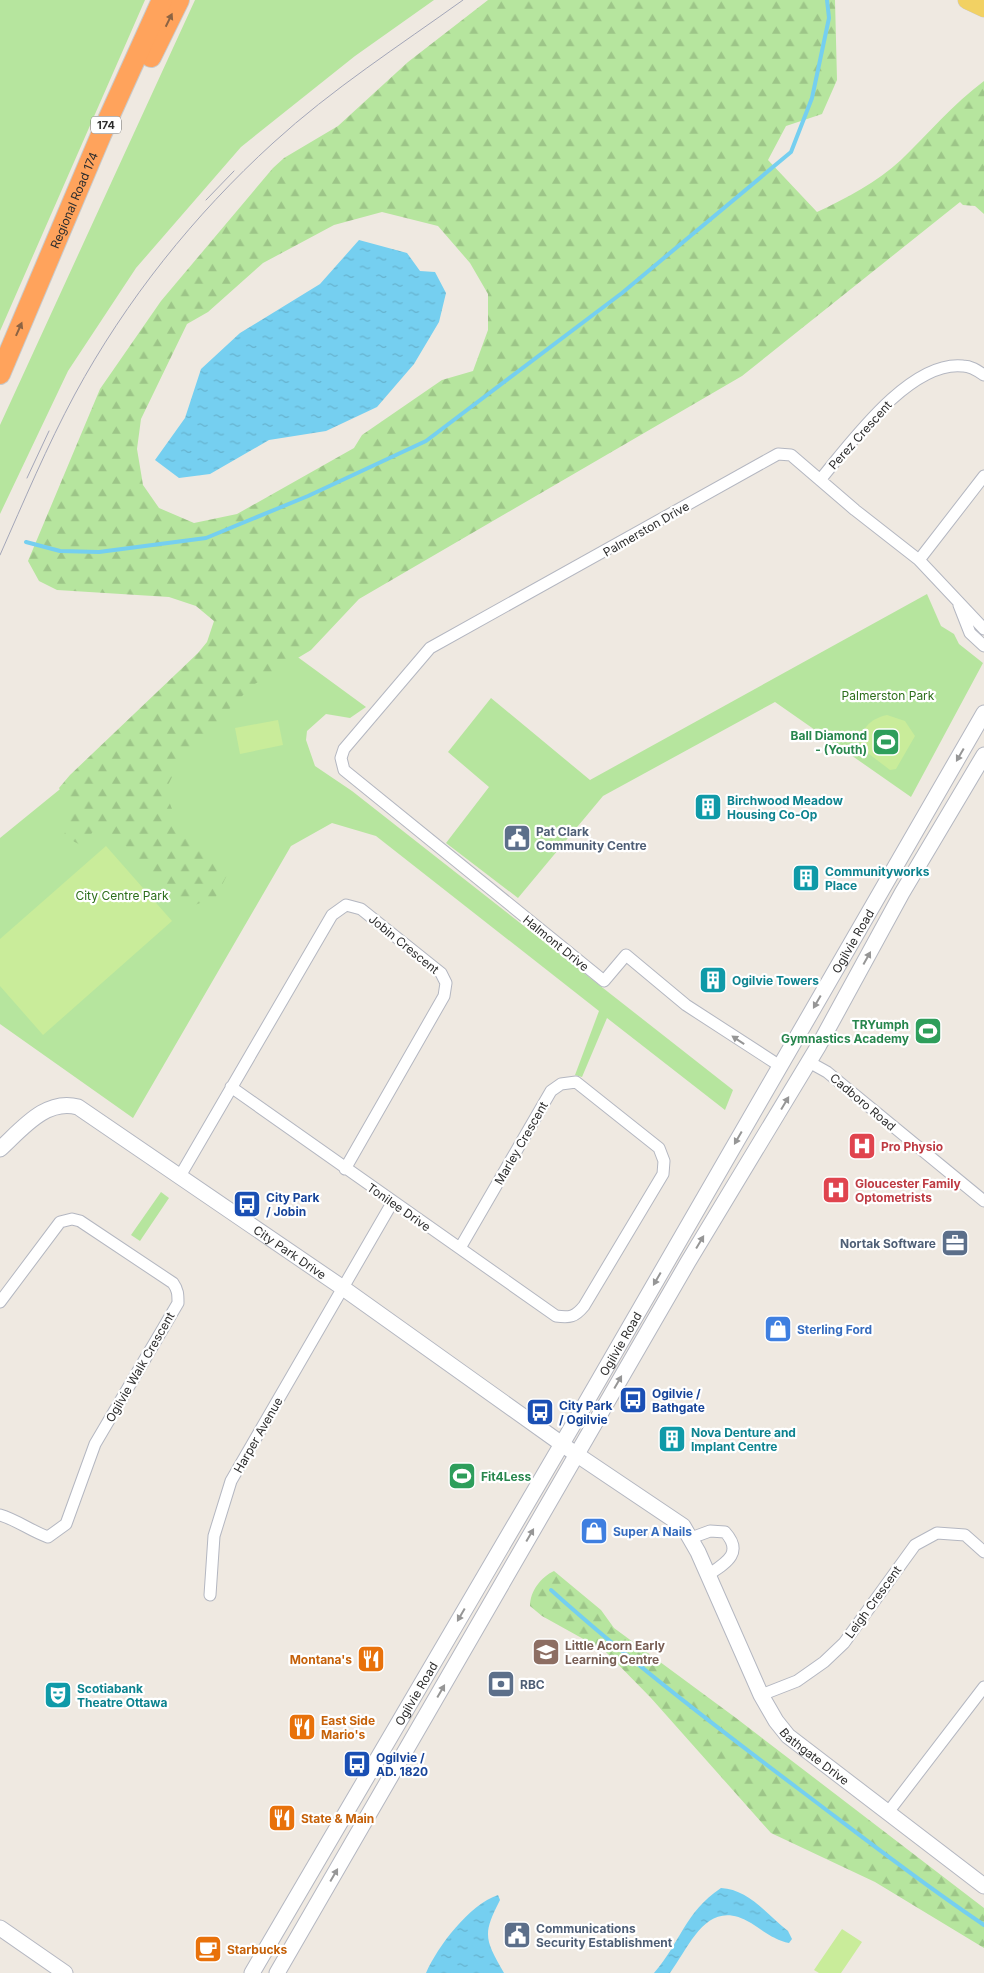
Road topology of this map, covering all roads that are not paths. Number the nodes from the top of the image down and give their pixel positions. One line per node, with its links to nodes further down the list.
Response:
1 (162, 0): 5 (highway, Regional Road 174 / 174)
2 (179, 0): 5 (highway, one-way to 2)
3 (967, 0): 4 (main road)
4 (984, 8)
5 (54, 251): 6 (highway, Regional Road 174 / 174, one-way to 5)
6 (0, 374)
7 (984, 375): 9 (street, Perez Crescent)
8 (984, 476): 10 (street)
9 (820, 480): 10 (street, Palmerston Drive); 16 (street, Palmerston Drive)
10 (919, 560): 11 (street, Palmerston Drive)
11 (958, 604): 12 (street, Palmerston Drive); 13 (street, Palmerston Drive)
12 (984, 629)
13 (984, 646)
14 (984, 713): 18 (main road, Ogilvie Road, one-way to 18)
15 (984, 755): 17 (main road, Ogilvie Road, one-way to 15)
16 (341, 758): 18 (street, Halmont Drive, one-way to 16)
17 (809, 1062): 23 (street, Cadboro Road); 30 (main road, Ogilvie Road, one-way to 17)
18 (780, 1066): 29 (main road, Ogilvie Road, one-way to 29)
19 (232, 1087): 21 (street, Tonilee Drive); 21 (street, Jobin Crescent); 22 (street, Jobin Crescent)
20 (0, 1148): 22 (main road, City Park Drive)
21 (345, 1169): 24 (street, Tonilee Drive)
22 (180, 1176): 26 (main road, City Park Drive)
23 (984, 1201)
24 (392, 1202): 25 (street, Tonilee Drive); 26 (street, Harper Avenue)
25 (460, 1248): 28 (street, Tonilee Drive); 28 (street, Marley Crescent)
26 (343, 1288): 29 (main road, City Park Drive); 35 (street, Harper Avenue)
27 (0, 1302): 31 (street, Ogilvie Walk Crescent)
28 (570, 1318)
29 (561, 1444): 30 (main road, City Park Drive); 42 (main road, Ogilvie Road, one-way to 42)
30 (576, 1455): 32 (main road, Bathgate Drive); 43 (main road, Ogilvie Road, one-way to 30)
31 (0, 1515)
32 (691, 1538): 34 (main road, Bathgate Drive); 34 (street)
33 (984, 1552): 37 (street, Leigh Crescent)
34 (708, 1575): 37 (main road, Bathgate Drive)
35 (210, 1595)
36 (984, 1687): 38 (street)
37 (762, 1695): 38 (main road, Bathgate Drive)
38 (889, 1812): 39 (main road, Bathgate Drive)
39 (984, 1886)
40 (0, 1928): 41 (main road)
41 (65, 1973)
42 (252, 1973)
43 (277, 1973)

